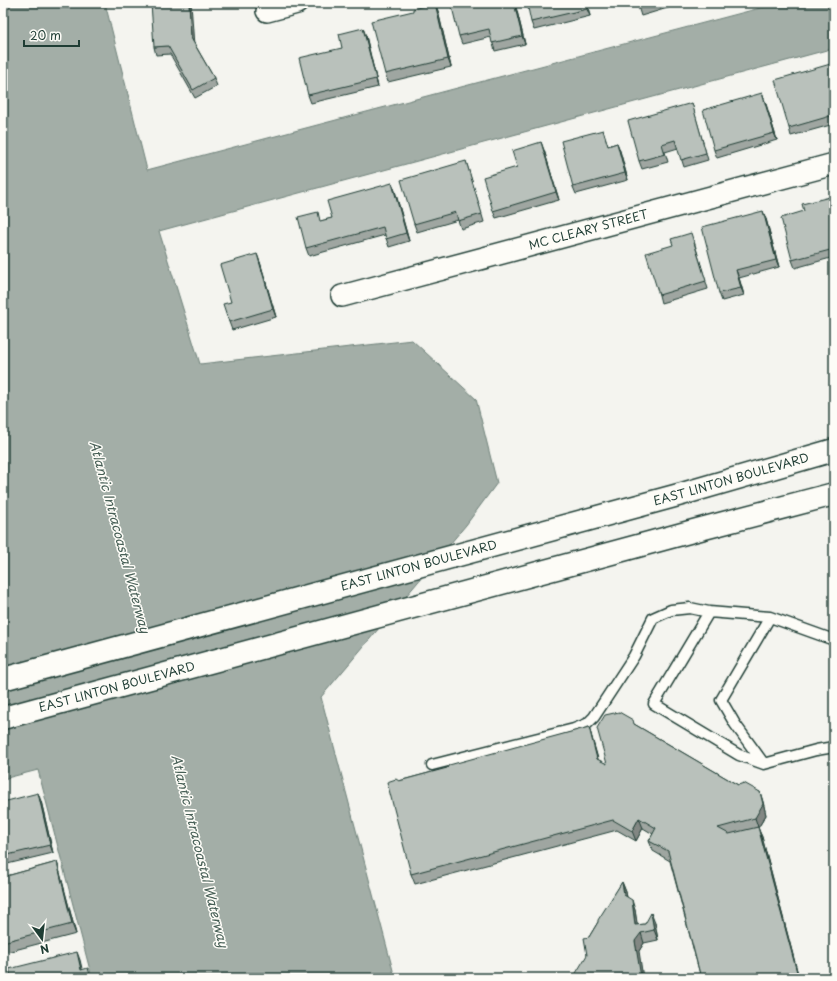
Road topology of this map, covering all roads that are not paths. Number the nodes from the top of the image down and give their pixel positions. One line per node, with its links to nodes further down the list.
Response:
1 (297, 3): 2 (street)
2 (267, 11)
3 (834, 164): 4 (street, MC CLEARY STREET)
4 (342, 296)
5 (834, 450): 10 (main road, EAST LINTON BOULEVARD)
6 (834, 494): 11 (main road, EAST LINTON BOULEVARD)
7 (709, 612): 8 (lane); 13 (lane); 14 (lane)
8 (770, 617): 9 (lane); 13 (lane)
9 (834, 640)
10 (3, 679)
11 (3, 718)
12 (834, 747): 13 (lane)
13 (764, 764)
14 (432, 765)

